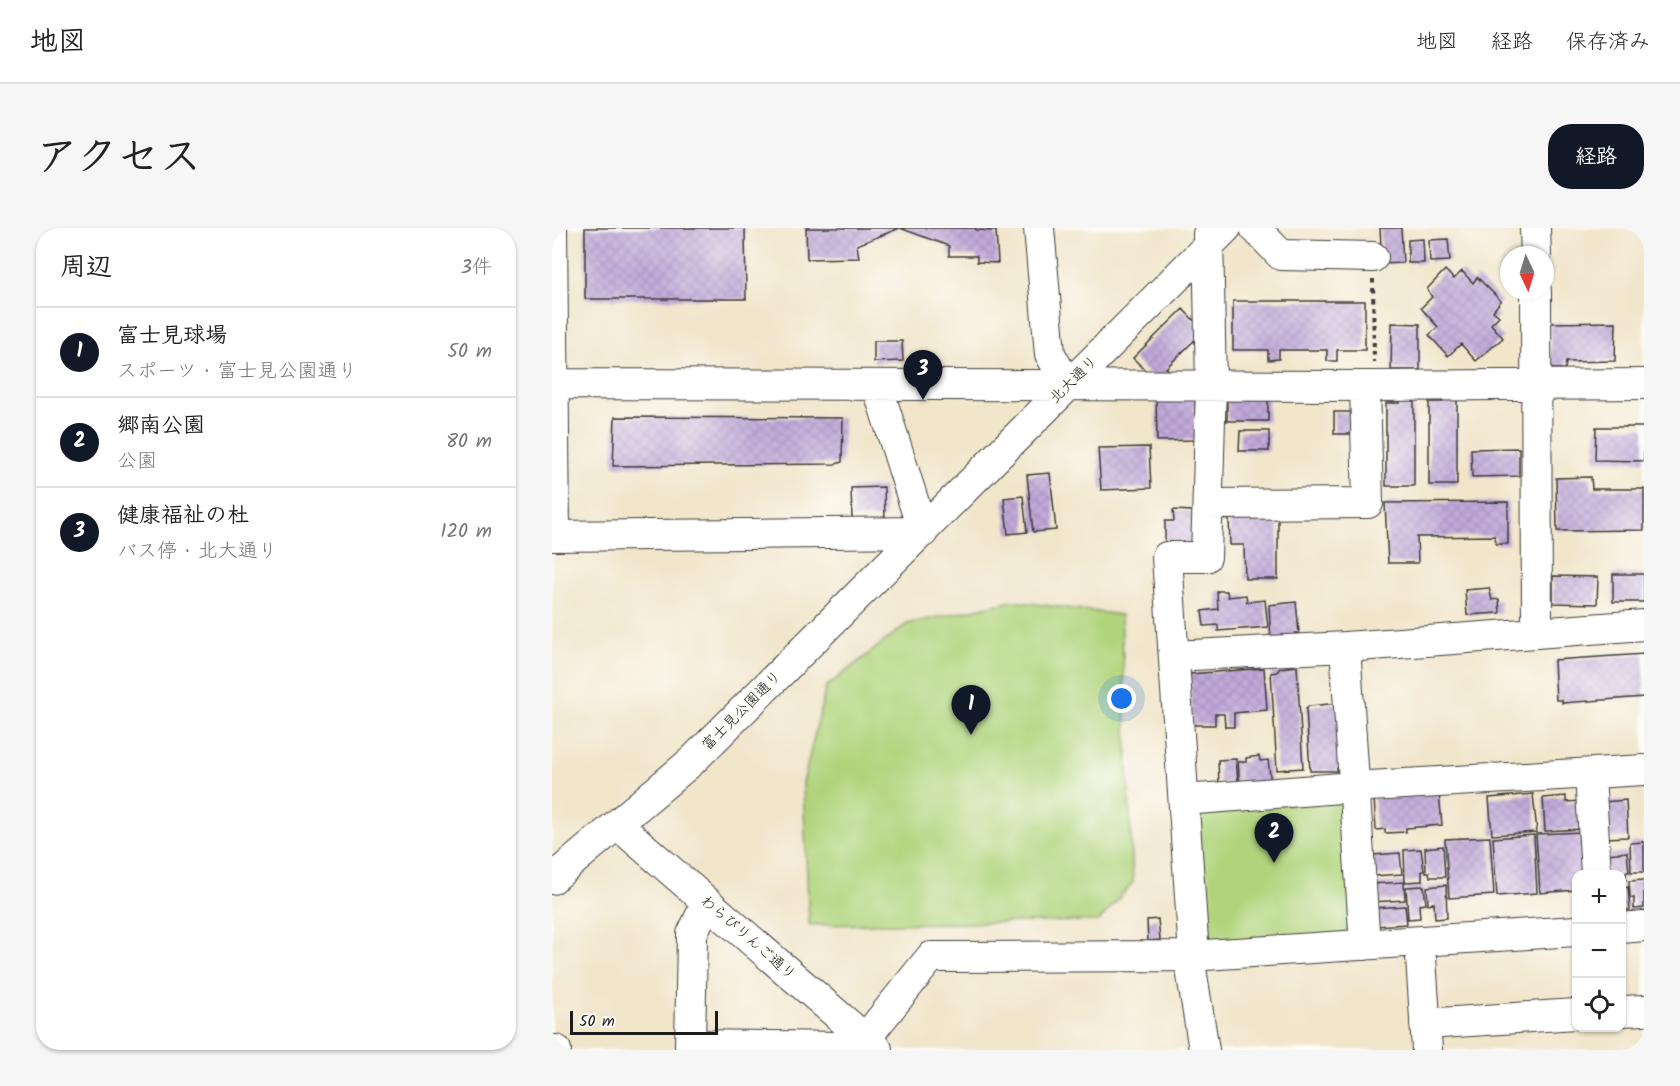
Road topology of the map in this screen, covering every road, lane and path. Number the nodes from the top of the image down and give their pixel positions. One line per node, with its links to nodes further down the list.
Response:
1 (552, 228): 9 (street)
2 (1039, 228): 14 (street)
3 (1255, 228): 7 (street)
4 (1535, 228): 6 (street)
5 (1214, 234): 13 (street); 14 (street, 北大通り)
6 (1536, 246)
7 (1372, 257): 15 (path)
8 (1536, 300): 10 (street)
9 (553, 384): 12 (street); 18 (street)
10 (1537, 384): 11 (street); 15 (street); 20 (street)
11 (1644, 384)
12 (877, 385): 14 (street); 17 (street)
13 (1211, 385): 14 (street); 15 (street); 16 (street)
14 (1068, 386): 17 (street, 北大通り)
15 (1370, 386): 16 (street)
16 (1208, 504): 22 (street)
17 (923, 532): 18 (street); 27 (street, 富士見公園通り)
18 (554, 536)
19 (1644, 625): 20 (street)
20 (1537, 632): 21 (street)
21 (1345, 647): 22 (street); 25 (street)
22 (1174, 656): 26 (street)
23 (1644, 770): 24 (street)
24 (1590, 774): 25 (street); 28 (street)
25 (1353, 787): 26 (street); 35 (street)
26 (1184, 800): 36 (street)
27 (618, 825): 29 (street, 富士見公園通り); 30 (street, わらびりんご通り)
28 (1596, 870)
29 (552, 879)
30 (707, 902): 41 (street, わらびりんご通り); 42 (street)
31 (1644, 926): 32 (street)
32 (1626, 928)
33 (1572, 931): 34 (street)
34 (1420, 942): 35 (street); 40 (street)
35 (1365, 945): 36 (street)
36 (1192, 956): 41 (street); 43 (street)
37 (1644, 1010): 38 (street)
38 (1626, 1011)
39 (1572, 1015): 40 (street)
40 (1426, 1037)
41 (871, 1044): 42 (street)
42 (690, 1047)
43 (1204, 1050)

